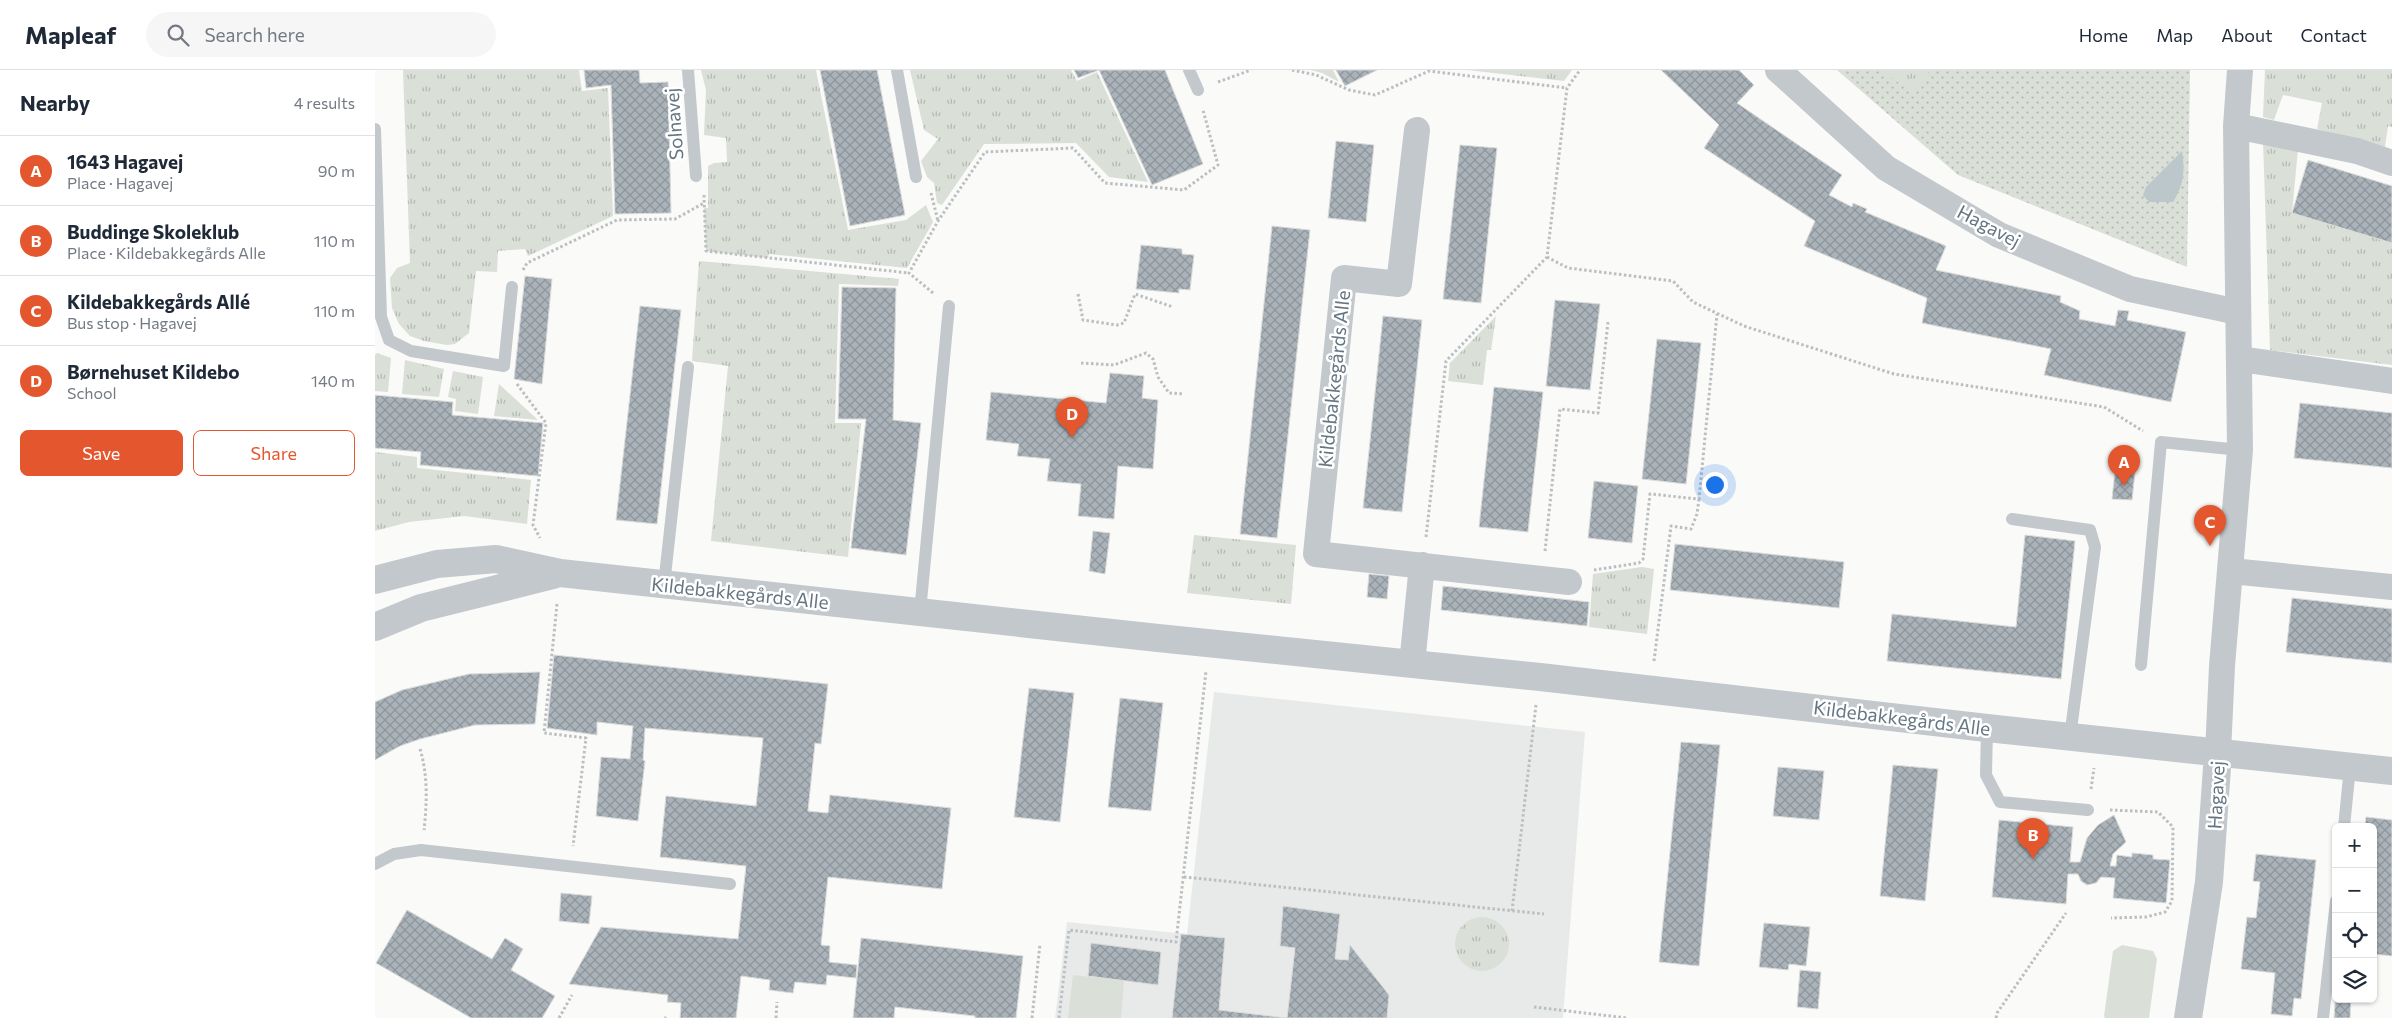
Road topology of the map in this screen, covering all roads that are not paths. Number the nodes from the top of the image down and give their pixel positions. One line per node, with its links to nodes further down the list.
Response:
1 (687, 70): 11 (lane, Solnavej)
2 (897, 70): 12 (lane)
3 (1189, 70): 6 (lane)
4 (1778, 70): 15 (street, Hagavej)
5 (2240, 70): 7 (street, Hagavej)
6 (1198, 90)
7 (2236, 126): 10 (street); 15 (street, Hagavej)
8 (375, 129): 13 (lane)
9 (1417, 130): 21 (street, Kildebakkegårds Alle)
10 (2392, 163)
11 (696, 176)
12 (916, 177)
13 (513, 287)
14 (949, 306): 28 (lane)
15 (2238, 312): 16 (street, Hagavej)
16 (2240, 359): 18 (street); 19 (street, Hagavej)
17 (688, 367): 26 (lane)
18 (2392, 381)
19 (2240, 450): 22 (street, Hagavej); 31 (lane)
20 (2012, 519): 33 (lane)
21 (1423, 565): 25 (street, Kildebakkegårds Alle); 30 (street)
22 (2231, 571): 27 (street); 34 (street, Hagavej)
23 (560, 574): 24 (street, Kildebakkegårds Alle); 26 (street, Kildebakkegårds Alle); 29 (street, Kildebakkegårds Alle)
24 (375, 580)
25 (1569, 582)
26 (664, 585): 28 (street, Kildebakkegårds Alle)
27 (2392, 587)
28 (920, 612): 30 (street, Kildebakkegårds Alle)
29 (375, 627)
30 (1412, 664): 32 (street, Kildebakkegårds Alle)
31 (2141, 665)
32 (1987, 728): 33 (street, Kildebakkegårds Alle); 37 (lane)
33 (2070, 737): 34 (street, Kildebakkegårds Alle)
34 (2218, 753): 35 (street, Kildebakkegårds Alle); 42 (street, Hagavej)
35 (2350, 767): 36 (street, Kildebakkegårds Alle); 38 (lane)
36 (2392, 771)
37 (2088, 810)
38 (2344, 823)
39 (375, 864): 40 (lane)
40 (729, 884)
41 (2335, 913): 43 (lane)
42 (2188, 1018)
43 (2323, 1018)

